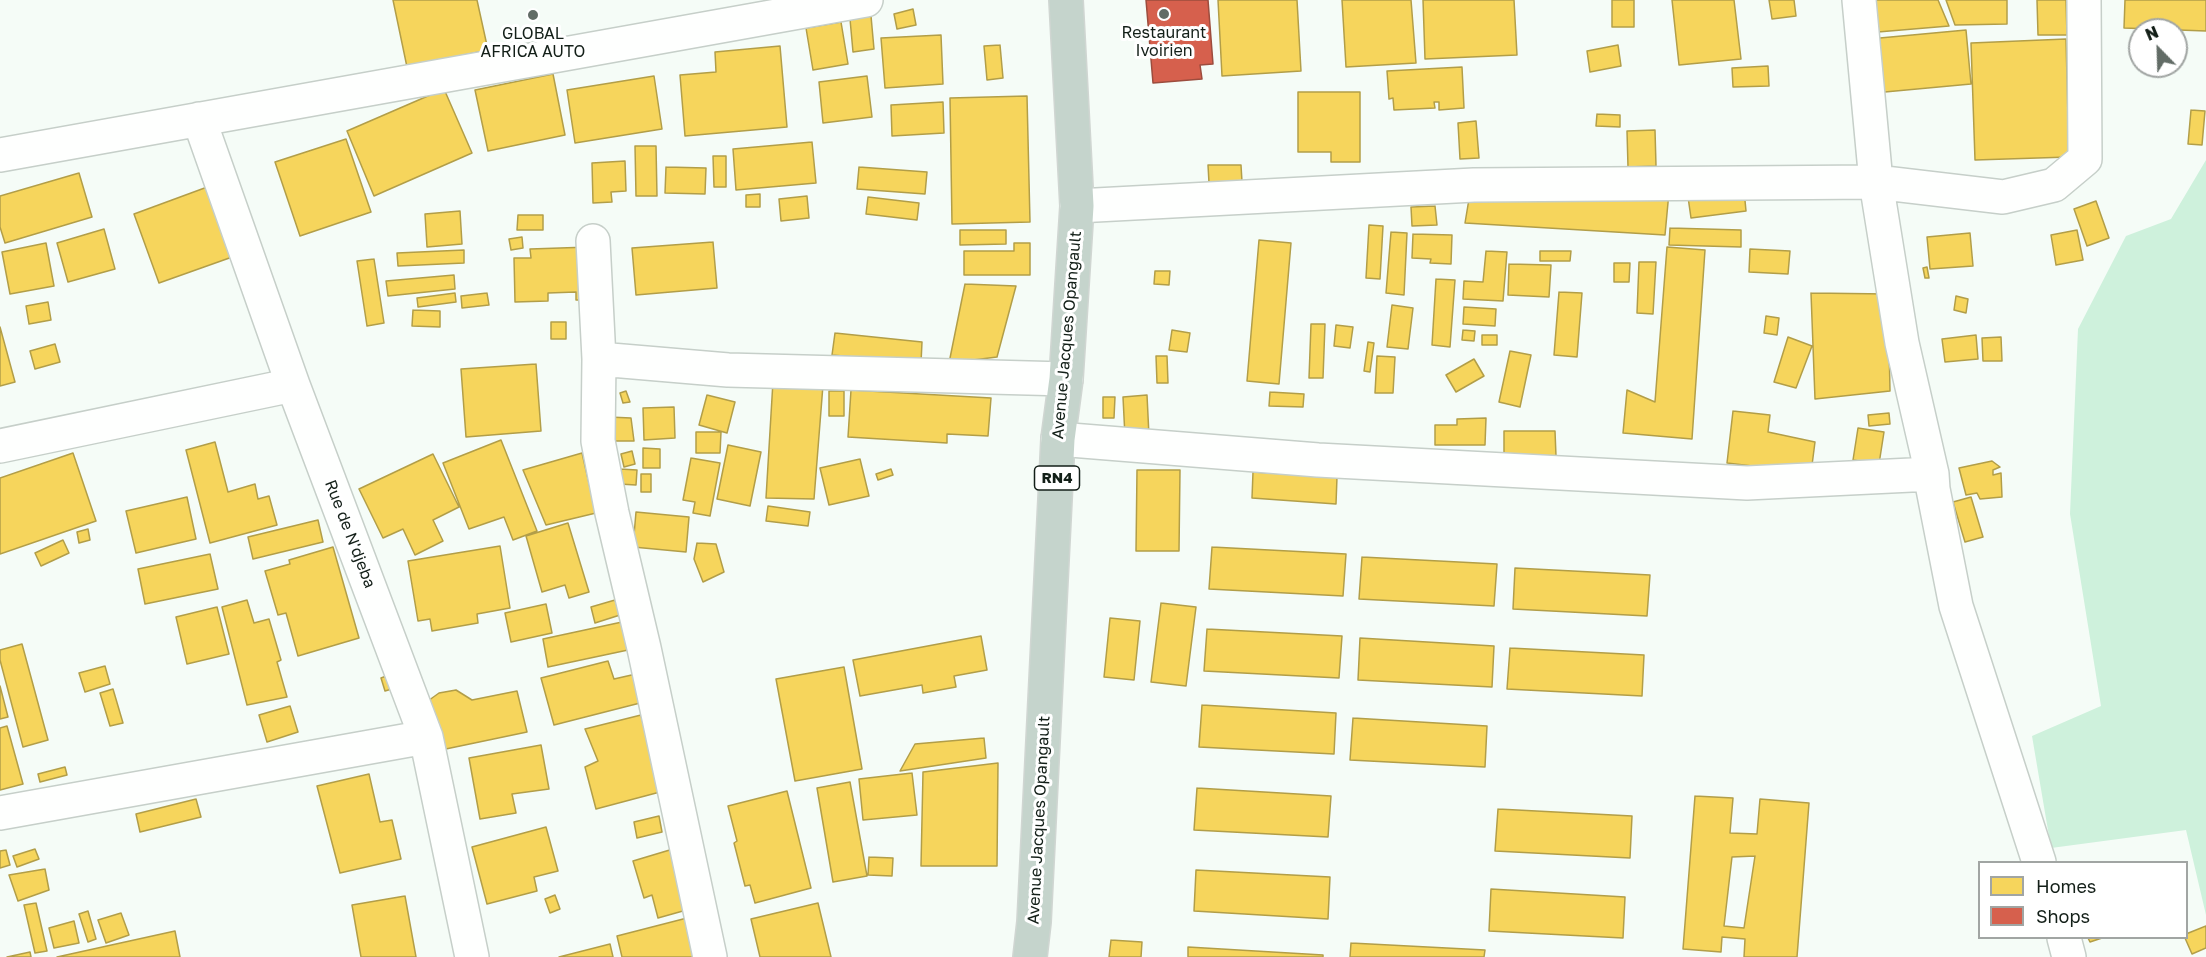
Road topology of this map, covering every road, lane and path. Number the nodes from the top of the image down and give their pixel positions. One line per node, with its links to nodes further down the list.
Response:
1 (866, 0): 5 (street)
2 (1066, 0): 8 (highway, Avenue Jacques Opangault / RN4)
3 (1860, 0): 7 (street)
4 (2084, 0): 7 (street)
5 (199, 119): 6 (street); 12 (street, Rue de N'djeba)
6 (0, 155)
7 (1876, 182): 8 (street); 15 (street)
8 (1077, 206): 11 (highway, Avenue Jacques Opangault / RN4)
9 (593, 241): 10 (street)
10 (599, 359): 11 (street); 21 (street)
11 (1066, 378): 13 (highway, Avenue Jacques Opangault / RN4)
12 (293, 385): 14 (street); 16 (street, Rue de N'djeba)
13 (1058, 439): 15 (street); 22 (highway, Avenue Jacques Opangault / RN4)
14 (0, 446)
15 (1932, 474): 18 (street)
16 (426, 736): 17 (street); 20 (street, Rue de N'djeba)
17 (0, 813)
18 (2039, 861)
19 (2064, 939): 23 (street)
20 (472, 957)
21 (710, 957)
22 (1030, 957)
23 (2069, 957)

